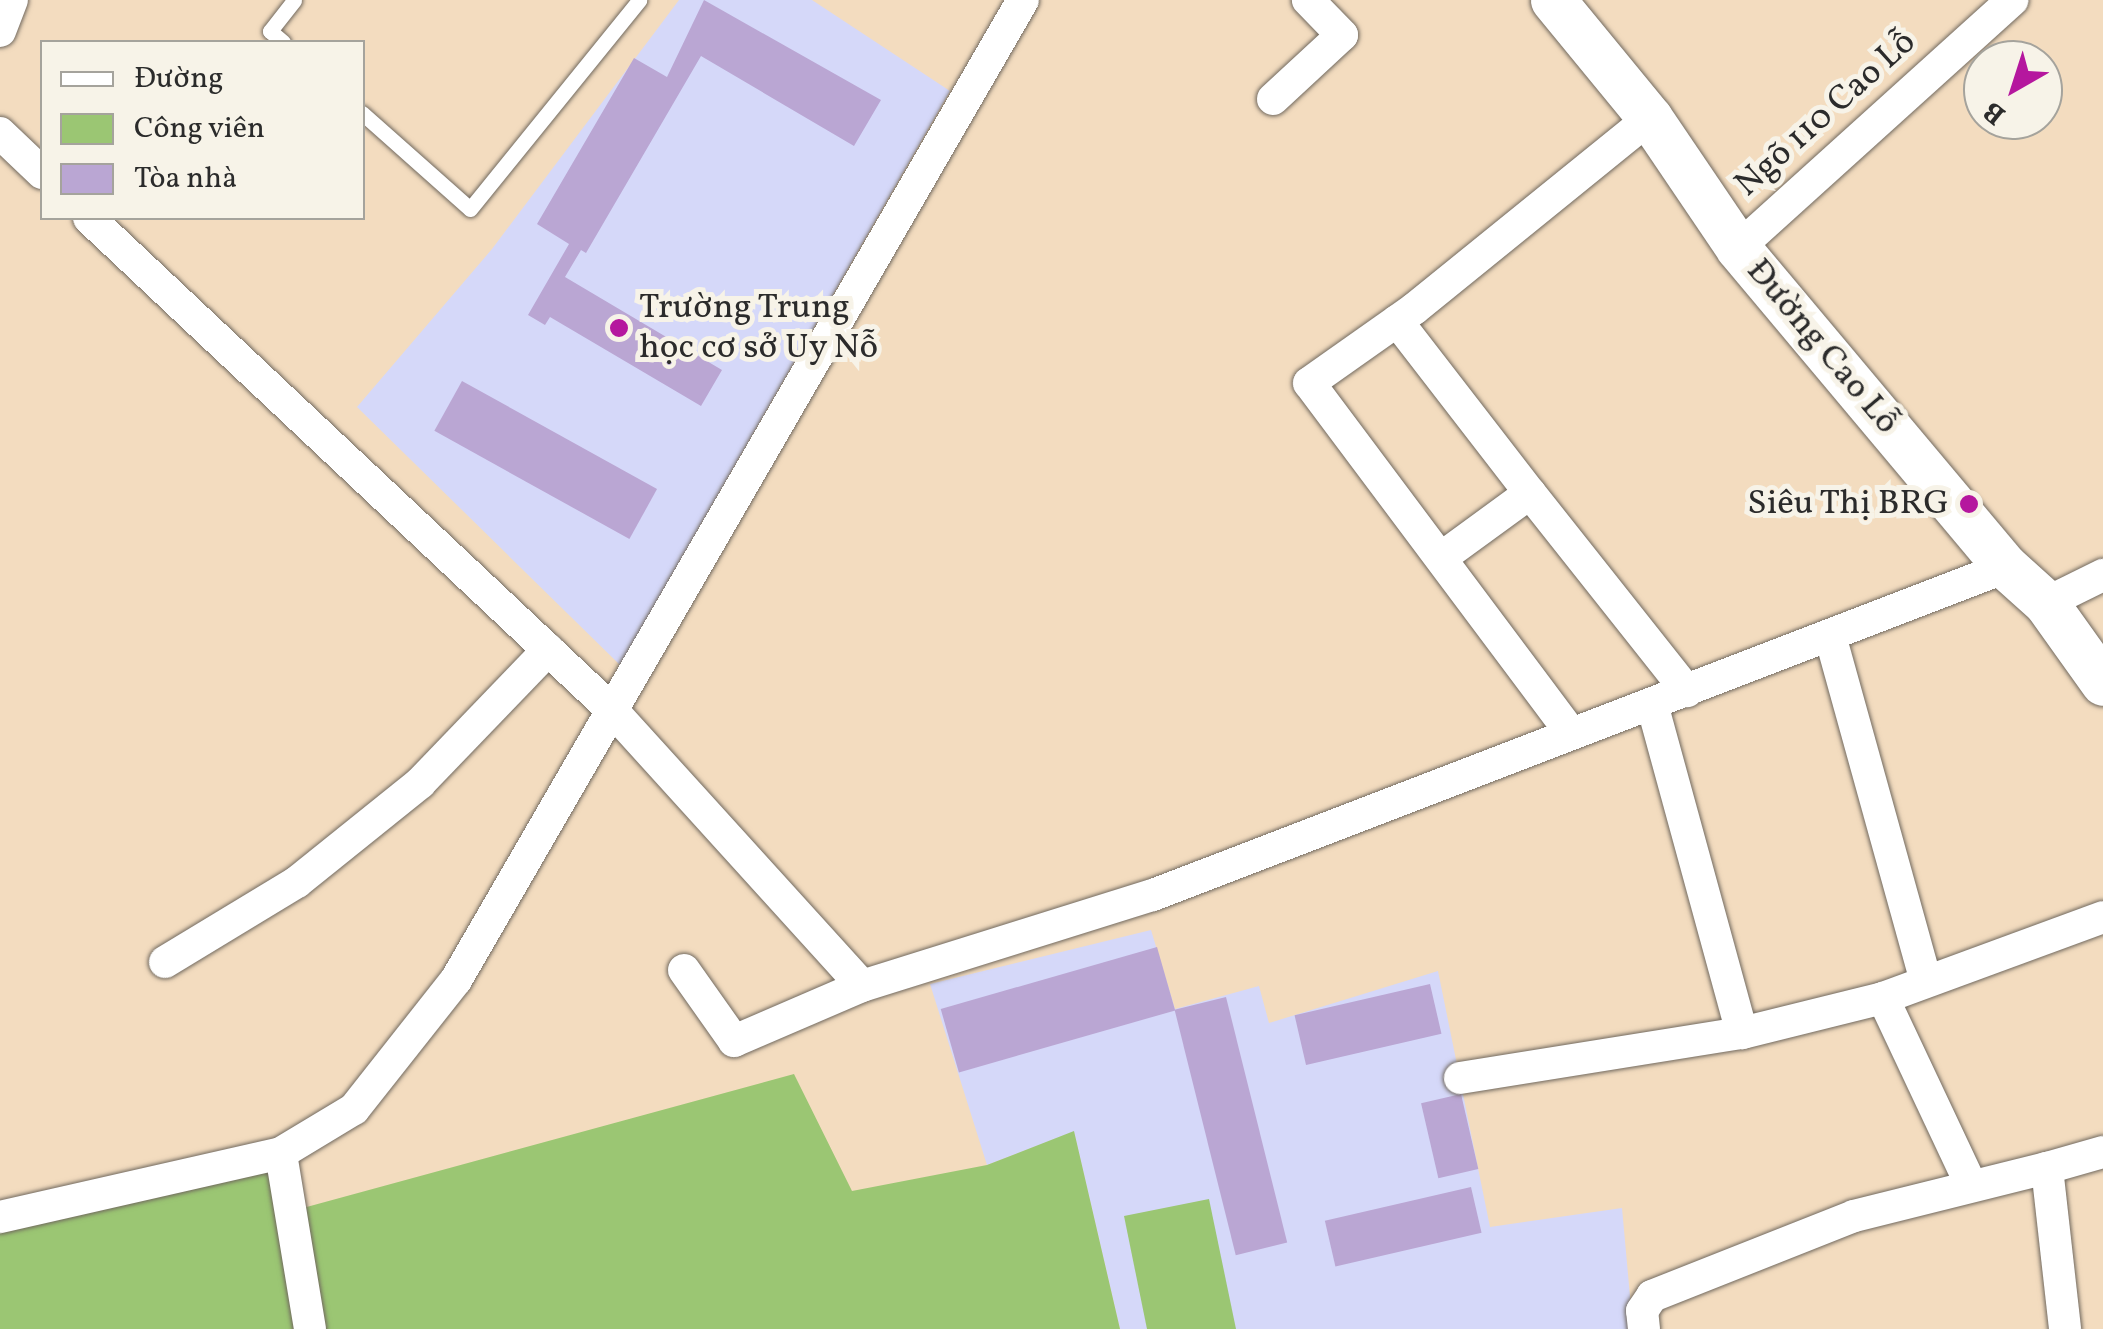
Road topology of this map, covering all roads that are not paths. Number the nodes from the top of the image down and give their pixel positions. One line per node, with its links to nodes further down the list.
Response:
1 (12, 0): 8 (street)
2 (294, 0): 9 (lane)
3 (640, 0): 11 (lane)
4 (1023, 0): 28 (street)
5 (1308, 0): 10 (street)
6 (1554, 0): 12 (main road, Đường Cao Lỗ)
7 (1999, 4): 16 (street, Ngõ 110 Cao Lỗ)
8 (0, 31)
9 (281, 40)
10 (1273, 100)
11 (365, 116)
12 (1650, 118): 16 (main road, Đường Cao Lỗ); 17 (street)
13 (0, 133): 14 (street)
14 (40, 171)
15 (92, 220): 24 (street)
16 (1738, 248): 20 (main road, Đường Cao Lỗ)
17 (1397, 321): 18 (street); 19 (street)
18 (1530, 493): 19 (street); 26 (street)
19 (1441, 558): 29 (street)
20 (2006, 567): 22 (main road, Đường Cao Lỗ); 23 (street)
21 (2103, 575): 22 (street)
22 (2046, 602): 25 (main road, Đường Cao Lỗ)
23 (1832, 639): 26 (street); 33 (street)
24 (548, 650): 28 (street); 31 (street)
25 (2103, 684)
26 (1687, 691): 27 (street)
27 (1652, 704): 29 (street); 36 (street)
28 (612, 710): 34 (street); 39 (street)
29 (1571, 734): 34 (street)
30 (2103, 916): 33 (street)
31 (165, 962)
32 (684, 970): 34 (street)
33 (1926, 981): 35 (street)
34 (862, 986)
35 (1883, 998): 36 (street); 41 (street)
36 (1742, 1033): 37 (street)
37 (1460, 1078)
38 (2103, 1152): 40 (street)
39 (282, 1153): 42 (street); 43 (street)
40 (2047, 1168): 41 (street); 45 (street)
41 (1970, 1183): 44 (street)
42 (0, 1217)
43 (310, 1329)
44 (1644, 1329)
45 (2065, 1329)

